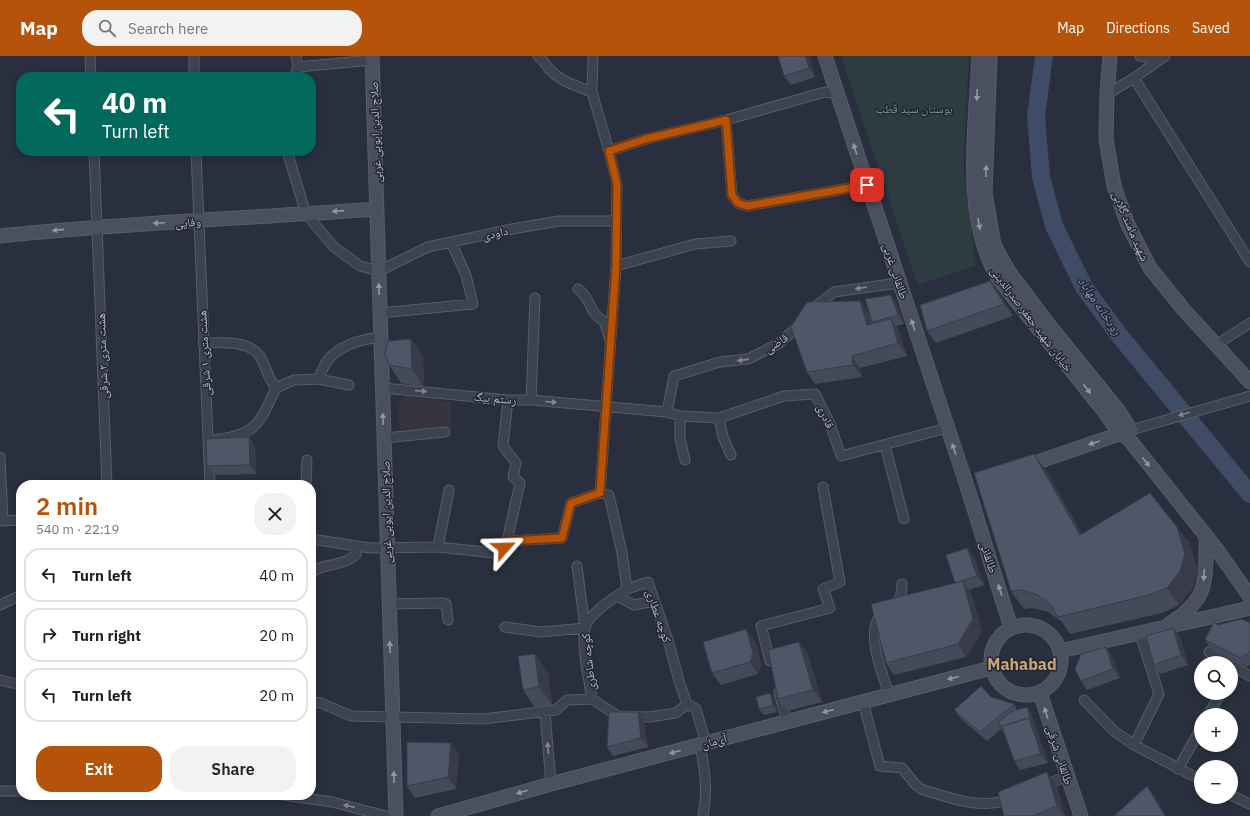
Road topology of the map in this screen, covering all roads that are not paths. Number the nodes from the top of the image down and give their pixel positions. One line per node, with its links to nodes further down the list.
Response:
1 (90, 56): 14 (street)
2 (194, 56): 15 (street)
3 (296, 56): 13 (street)
4 (538, 56): 18 (street)
5 (592, 56): 18 (street)
6 (824, 56): 19 (street, طالقانی غربی)
7 (979, 56): 61 (street, خیابان شهید جعفر صدرالدینی, one-way to 61)
8 (990, 56): 61 (street, خیابان شهید جعفر صدرالدینی, one-way to 8)
9 (1110, 56): 20 (street, شهید مامند گلابی)
10 (1140, 56): 12 (street)
11 (372, 58): 13 (street); 27 (street, صلاح الدین ایوبی غربی)
12 (1161, 58): 17 (street)
13 (298, 67): 16 (street)
14 (91, 72)
15 (194, 72)
16 (296, 72)
17 (1134, 78): 20 (street); 35 (street)
18 (592, 92): 22 (street)
19 (837, 93): 21 (street); 26 (street, طالقانی غربی, one-way to 19)
20 (1106, 94): 46 (street, شهید مامند گلابی)
21 (726, 120): 22 (street); 26 (street)
22 (609, 151): 29 (street)
23 (94, 156): 31 (street, هشت متری ۲ شرقی)
24 (196, 156): 30 (street, هشت متری ۱ شرقی)
25 (289, 156): 28 (street)
26 (867, 185): 38 (street, طالقانی غربی)
27 (377, 208): 28 (street, وفایی, one-way to 28); 37 (street, صلاح الدین ایوبی غریی)
28 (306, 214): 30 (street, وفایی); 37 (street)
29 (616, 221): 34 (street, داودی); 36 (street)
30 (198, 222): 31 (street, وفایی, one-way to 31); 44 (street, هشت متری ۱ شرقی)
31 (97, 226): 32 (street, وفایی, one-way to 32); 70 (street, هشت متری ۲ شرقی)
32 (0, 236)
33 (731, 241): 36 (street)
34 (450, 242): 37 (street, داودی); 41 (street)
35 (1250, 262)
36 (616, 266): 45 (street)
37 (379, 271): 41 (street, صلاح الدین ایوبی غریی, one-way to 37)
38 (900, 285): 56 (street, قاضی, one-way to 56); 59 (street, طالقانی غربی, one-way to 38)
39 (578, 289): 45 (street)
40 (535, 298): 54 (street)
41 (380, 313): 43 (street, صلاح الدین ایوبی غریی)
42 (1250, 323): 46 (street)
43 (381, 337): 47 (street); 51 (street, صلاح الدین ایوبی غریی)
44 (203, 343): 50 (street); 63 (street, هشت متری ۱ شرقی)
45 (611, 343): 55 (street)
46 (1216, 345): 48 (street, شهید مامند گلابی)
47 (318, 379): 49 (street); 50 (street)
48 (1250, 382)
49 (349, 385)
50 (276, 388): 63 (street)
51 (382, 388): 53 (street, رستم بیگ, one-way to 53); 62 (street, صلاح الدین ایوبی غریی, one-way to 51)
52 (1250, 396): 61 (street, one-way to 61)
53 (508, 400): 54 (street, رستم بیگ); 83 (street)
54 (531, 400): 55 (street, رستم بیگ, one-way to 55)
55 (607, 407): 56 (street, رستم بیگ); 77 (street)
56 (667, 412): 57 (street, قادری)
57 (680, 416): 58 (street, قادری); 68 (street)
58 (719, 418): 64 (street, قادری); 65 (street)
59 (947, 428): 64 (street, قادری); 74 (street, طالقانی غربی, one-way to 59)
60 (445, 432): 62 (street)
61 (1126, 434): 69 (street, one-way to 69); 81 (street, خیابان شهید جعفر صدرالدینی, one-way to 81)
62 (384, 438): 85 (street, صلاح الدین ایوبی غریی)
63 (209, 441): 71 (street, هشت متری ۱ شرقی)
64 (885, 445): 78 (street)
65 (731, 455)
66 (0, 457): 80 (street)
67 (307, 460): 72 (street)
68 (684, 460)
69 (1010, 471)
70 (107, 480)
71 (210, 480)
72 (306, 480)
73 (981, 481): 74 (street)
74 (967, 486): 103 (street, طالقانی, one-way to 74)
75 (823, 487): 110 (street)
76 (449, 490): 86 (street)
77 (600, 493): 83 (street); 90 (street, کوچه عطاری)
78 (904, 519)
79 (16, 520): 80 (street)
80 (2, 521)
81 (1206, 536): 93 (street, خیابان شهید جعفر صدرالدینی); 104 (street, one-way to 104)
82 (316, 540): 84 (street)
83 (508, 541): 86 (street)
84 (356, 547): 85 (street); 88 (street)
85 (387, 547): 86 (street); 95 (street, صلاح الدین ایوبی غریی)
86 (438, 547)
87 (577, 566): 102 (street)
88 (316, 569)
89 (902, 584): 117 (street)
90 (627, 589): 91 (street, کوچه شاطری); 94 (street, کوچه عطاری)
91 (617, 596): 94 (street); 102 (street, کوچه شاطری)
92 (16, 597): 96 (street)
93 (1250, 597)
94 (654, 601): 122 (street, کوچه عطاری)
95 (388, 604): 100 (street); 124 (street, صلاح الدین ایوبی غریی, one-way to 95)
96 (0, 605)
97 (1250, 608): 98 (street)
98 (1232, 611): 99 (street); 104 (street)
99 (1250, 617)
100 (448, 620)
101 (505, 627): 102 (street)
102 (585, 628): 118 (street, کوچه شاطری)
103 (1011, 628): 106 (street); 109 (street)
104 (1157, 630): 105 (street)
105 (1140, 634): 106 (street); 128 (street)
106 (1060, 651): 116 (street)
107 (1209, 652): 108 (street)
108 (1214, 656)
109 (991, 668): 116 (street); 117 (street, آی‌مان, one-way to 117)
110 (773, 669)
111 (1238, 671): 112 (street)
112 (1250, 676)
113 (0, 680): 115 (street)
114 (776, 683): 125 (street)
115 (16, 684)
116 (1040, 693): 130 (street, طالقانی شرقی, one-way to 116)
117 (889, 694): 121 (street, آی‌مان)
118 (592, 699): 122 (street, کوچه شاطری); 123 (street)
119 (1084, 700): 128 (street)
120 (316, 702): 124 (street)
121 (863, 702): 125 (street, آی‌مان, one-way to 125); 130 (street)
122 (687, 704): 127 (street, کوچه عطاری)
123 (545, 712): 124 (street); 132 (street, one-way to 123)
124 (393, 718): 139 (street, صلاح الدین ایوبی غریی, one-way to 124)
125 (787, 722): 127 (street, آی‌مان)
126 (1194, 740): 129 (street)
127 (703, 744): 132 (street, آی‌مان, one-way to 132); 141 (street, کوچه عطاری)
128 (1134, 745): 129 (street)
129 (1178, 769): 131 (street)
130 (1067, 776): 142 (street, طالقانی شرقی)
131 (1194, 777)
132 (551, 784): 140 (street, آی‌مان, one-way to 140)
133 (0, 791): 134 (street)
134 (16, 791)
135 (1238, 798): 137 (street)
136 (316, 800): 138 (street, one-way to 136)
137 (1250, 804)
138 (386, 816)
139 (396, 816)
140 (438, 816)
141 (703, 816)
142 (1081, 816)

